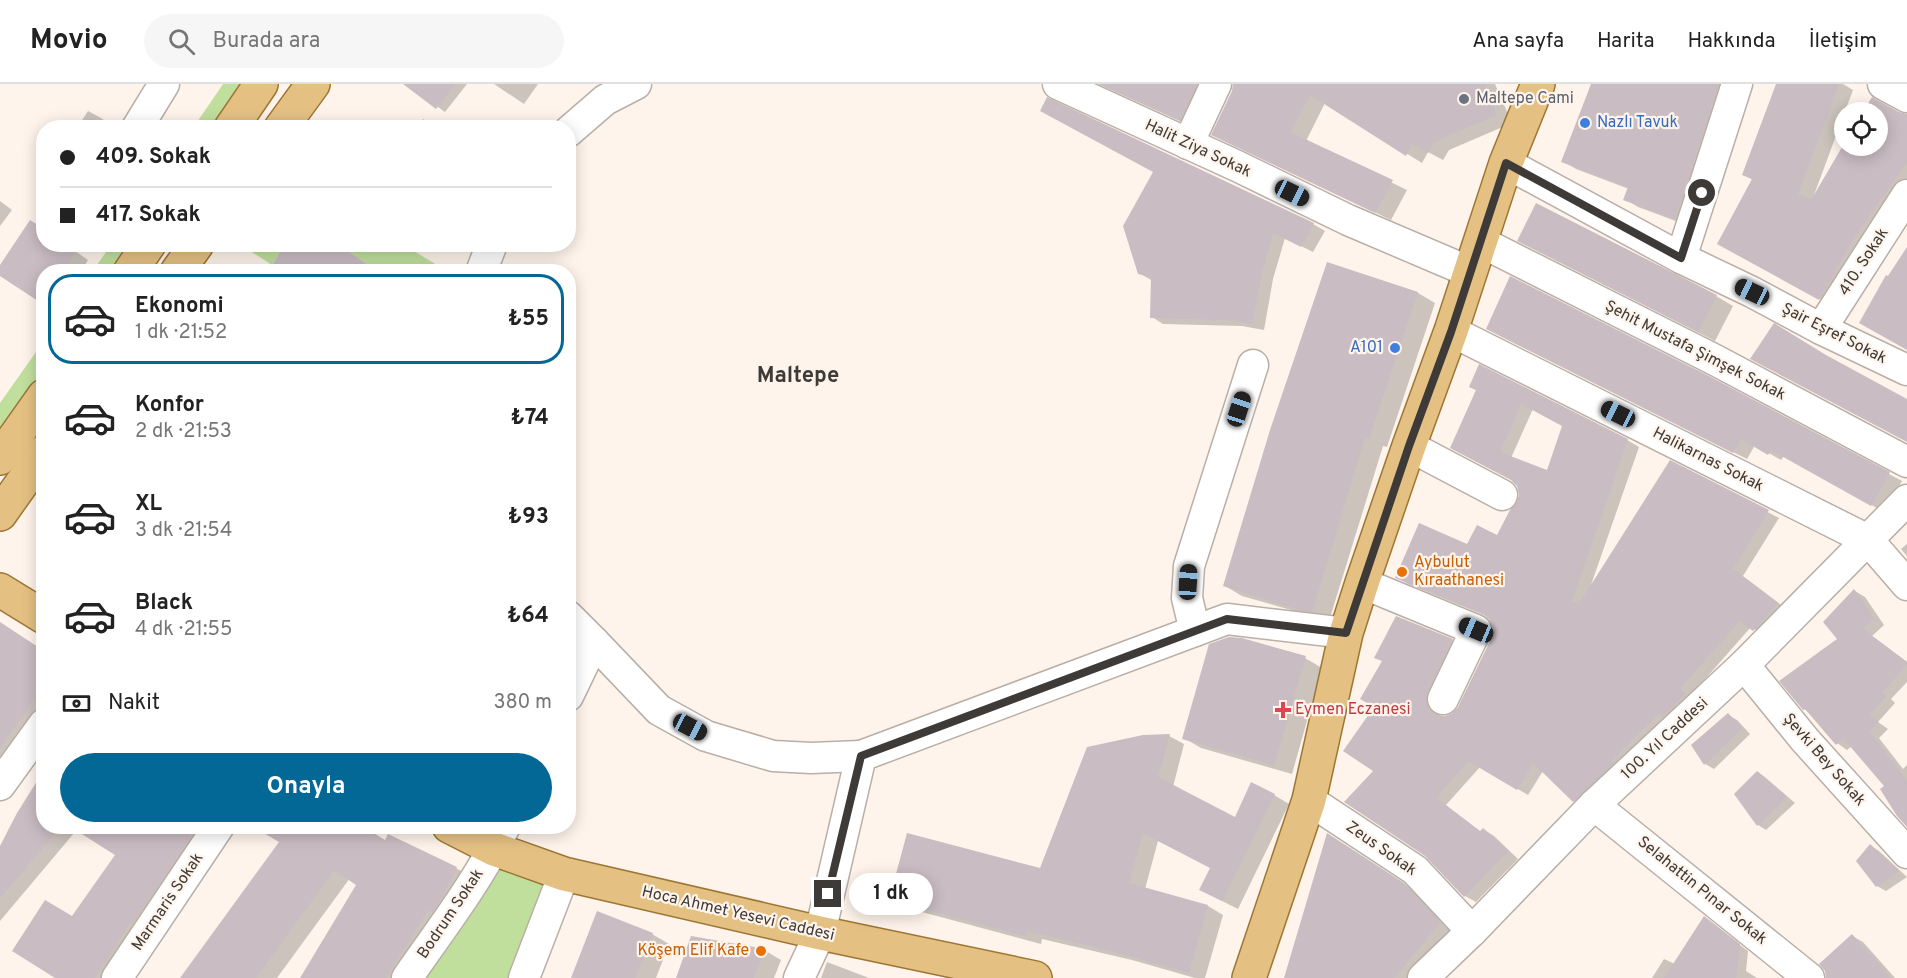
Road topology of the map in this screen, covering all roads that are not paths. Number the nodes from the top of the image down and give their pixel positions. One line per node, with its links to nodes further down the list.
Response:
1 (164, 84): 11 (street)
2 (261, 84): 12 (main road)
3 (313, 84): 13 (main road)
4 (636, 84): 14 (street)
5 (1058, 84): 15 (street, Halit Ziya Sokak)
6 (1216, 84): 15 (street)
7 (1538, 84): 16 (main road)
8 (1737, 84): 19 (street)
9 (1883, 84): 10 (street)
10 (1907, 97)
11 (142, 120)
12 (236, 120)
13 (288, 120)
14 (576, 125)
15 (1188, 144): 18 (street, Halit Ziya Sokak)
16 (1506, 163): 18 (main road); 19 (street, Şair Eşref Sokak)
17 (1907, 195): 20 (street, 410. Sokak)
18 (1476, 257): 21 (main road); 27 (street, Şehit Mustafa Şimşek Sokak)
19 (1681, 258): 20 (street, Şair Eşref Sokak)
20 (1821, 329): 23 (street, Şair Eşref Sokak)
21 (1451, 332): 25 (main road); 32 (street, Halikarnas Sokak)
22 (1253, 364): 38 (street)
23 (1907, 370)
24 (36, 407): 26 (main road)
25 (1409, 446): 29 (street); 33 (main road)
26 (0, 458)
27 (1907, 462)
28 (36, 463): 31 (main road)
29 (1502, 495)
30 (1907, 500): 32 (street, 100. Yıl Caddesi)
31 (0, 514)
32 (1868, 540): 34 (street); 41 (street, 100. Yıl Caddesi)
33 (1362, 583): 39 (main road); 43 (street)
34 (1907, 585)
35 (0, 590): 36 (main road)
36 (36, 612)
37 (576, 624): 40 (street)
38 (1195, 631): 39 (street); 45 (street)
39 (1346, 633): 47 (main road)
40 (594, 642): 42 (street); 45 (street)
41 (1744, 665): 48 (street, 100. Yıl Caddesi); 52 (street, Şevki Bey Sokak)
42 (576, 679)
43 (1443, 699)
44 (36, 735): 46 (street)
45 (861, 756): 55 (street)
46 (0, 785)
47 (1309, 800): 54 (street, Zeus Sokak); 61 (main road)
48 (1594, 805): 54 (street, 100. Yıl Caddesi); 63 (street, Selahattin Pınar Sokak)
49 (214, 834): 56 (street, Marmaris Sokak)
50 (483, 834): 51 (main road, Hoca Ahmet Yesevi Caddesi)
51 (500, 838): 53 (main road, Hoca Ahmet Yesevi Caddesi); 57 (street, Bodrum Sokak)
52 (1907, 853)
53 (564, 874): 55 (main road, Hoca Ahmet Yesevi Caddesi); 58 (street)
54 (1472, 930): 62 (street, 100. Yıl Caddesi)
55 (820, 933): 59 (street); 60 (main road, Hoca Ahmet Yesevi Caddesi)
56 (117, 978)
57 (407, 978)
58 (524, 978)
59 (799, 978)
60 (1035, 978)
61 (1250, 978)
62 (1423, 978)
63 (1809, 978)

